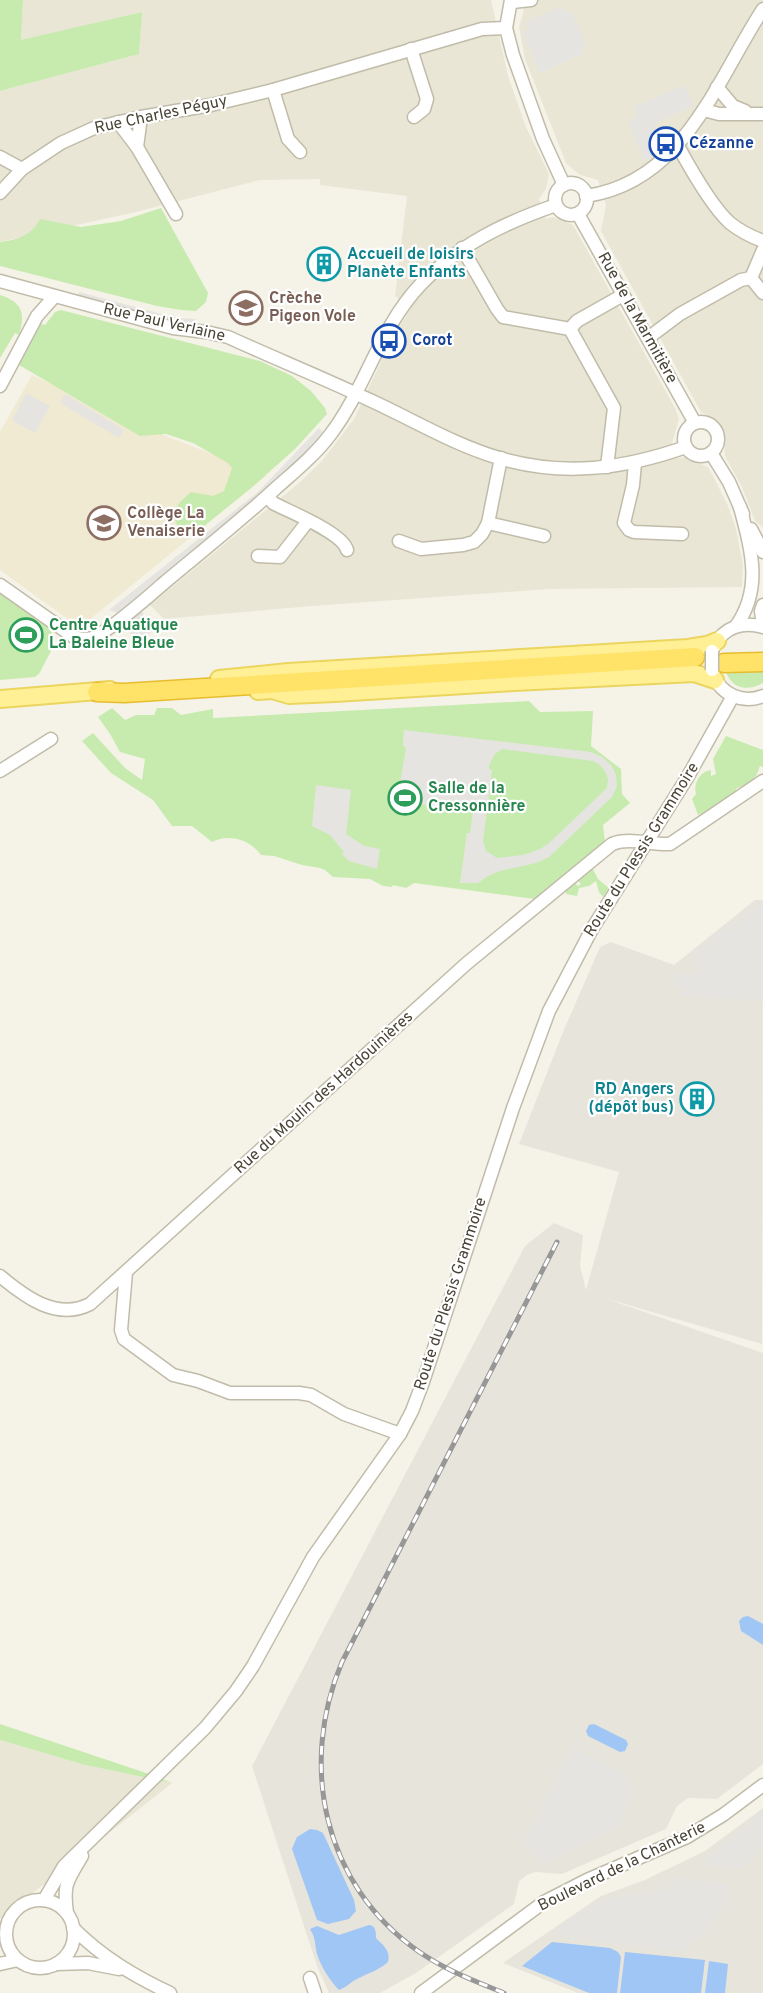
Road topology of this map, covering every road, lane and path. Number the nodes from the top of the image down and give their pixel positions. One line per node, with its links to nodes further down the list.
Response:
1 (531, 0): 2 (street)
2 (512, 1): 4 (street)
3 (763, 9): 6 (street)
4 (506, 28): 5 (street, Rue Charles Péguy); 19 (street)
5 (411, 49): 7 (street, Rue Charles Péguy); 12 (street)
6 (716, 89): 8 (street); 9 (street)
7 (273, 90): 11 (street, Rue Charles Péguy); 16 (street)
8 (704, 110): 9 (street); 14 (street)
9 (748, 113): 10 (street)
10 (763, 114)
11 (141, 117): 13 (street, Rue Charles Péguy); 15 (street)
12 (414, 117)
13 (118, 122): 15 (street); 18 (street, Rue Charles Péguy)
14 (678, 146): 21 (street); 25 (street)
15 (137, 147): 24 (street)
16 (300, 153)
17 (0, 157): 18 (street)
18 (22, 168): 20 (street, Rue Charles Péguy)
19 (564, 185): 21 (street); 22 (street)
20 (0, 193)
21 (586, 196): 23 (street)
22 (556, 205): 23 (street); 26 (street)
23 (578, 213): 32 (street, Rue de la Marmitière)
24 (176, 214)
25 (763, 241)
26 (462, 248): 35 (street); 38 (street)
27 (763, 250): 28 (street)
28 (752, 278): 31 (street); 36 (street)
29 (0, 281): 30 (street, Rue Paul Verlaine)
30 (34, 291): 33 (street, Rue Paul Verlaine); 34 (street)
31 (763, 293)
32 (623, 295): 35 (street); 36 (street, Rue de la Marmitière)
33 (54, 297): 34 (street); 38 (street, Rue Paul Verlaine)
34 (37, 316): 37 (street)
35 (570, 328): 44 (street)
36 (648, 338): 39 (street, Rue de la Marmitière)
37 (0, 386)
38 (356, 394): 42 (street, Rue Paul Verlaine); 45 (street)
39 (695, 423): 40 (street); 41 (street)
40 (686, 447): 41 (street); 43 (street, Rue Paul Verlaine)
41 (711, 453): 46 (street)
42 (501, 458): 44 (street, Rue Paul Verlaine); 48 (street)
43 (635, 463): 44 (street, Rue Paul Verlaine); 49 (street)
44 (607, 467)
45 (268, 496): 47 (street); 55 (street)
46 (740, 507): 52 (street); 57 (street)
47 (308, 521): 53 (street); 54 (street)
48 (488, 523): 50 (street); 51 (street)
49 (682, 534)
50 (544, 536)
51 (399, 541)
52 (762, 548)
53 (348, 550)
54 (258, 556)
55 (0, 585)
56 (763, 605): 58 (street)
57 (736, 626): 58 (street); 60 (street)
58 (763, 626)
59 (763, 655): 60 (highway)
60 (712, 660): 61 (highway); 62 (highway); 62 (main road); 63 (highway); 63 (main road); 64 (street)
61 (763, 662)
62 (272, 690): 67 (main road)
63 (98, 692): 66 (main road)
64 (733, 696): 65 (street); 71 (street, Route du Plessis Grammoire)
65 (763, 696)
66 (0, 699)
67 (0, 706)
68 (51, 739): 69 (street)
69 (0, 771)
70 (763, 781): 71 (street, Rue du Moulin des Hardouinières)
71 (645, 843): 72 (street, Rue du Moulin des Hardouinières); 74 (street, Route du Plessis Grammoire)
72 (126, 1272): 73 (street, Rue du Moulin des Hardouinières); 74 (street)
73 (0, 1276)
74 (400, 1434): 76 (street, Route du Plessis Grammoire)
75 (763, 1785): 86 (street, Boulevard de la Chanterie)
76 (90, 1843): 77 (street, Route du Plessis Grammoire); 78 (street, Route du Plessis Grammoire)
77 (44, 1900): 78 (street); 80 (street)
78 (67, 1913): 79 (street)
79 (73, 1928): 83 (street); 84 (street)
80 (3, 1931): 81 (street)
81 (18, 1960): 82 (street); 83 (street)
82 (0, 1964)
83 (56, 1964): 84 (street)
84 (123, 1969): 87 (street)
85 (310, 1978): 88 (street)
86 (421, 1992)
87 (170, 1993)
88 (315, 1993)

